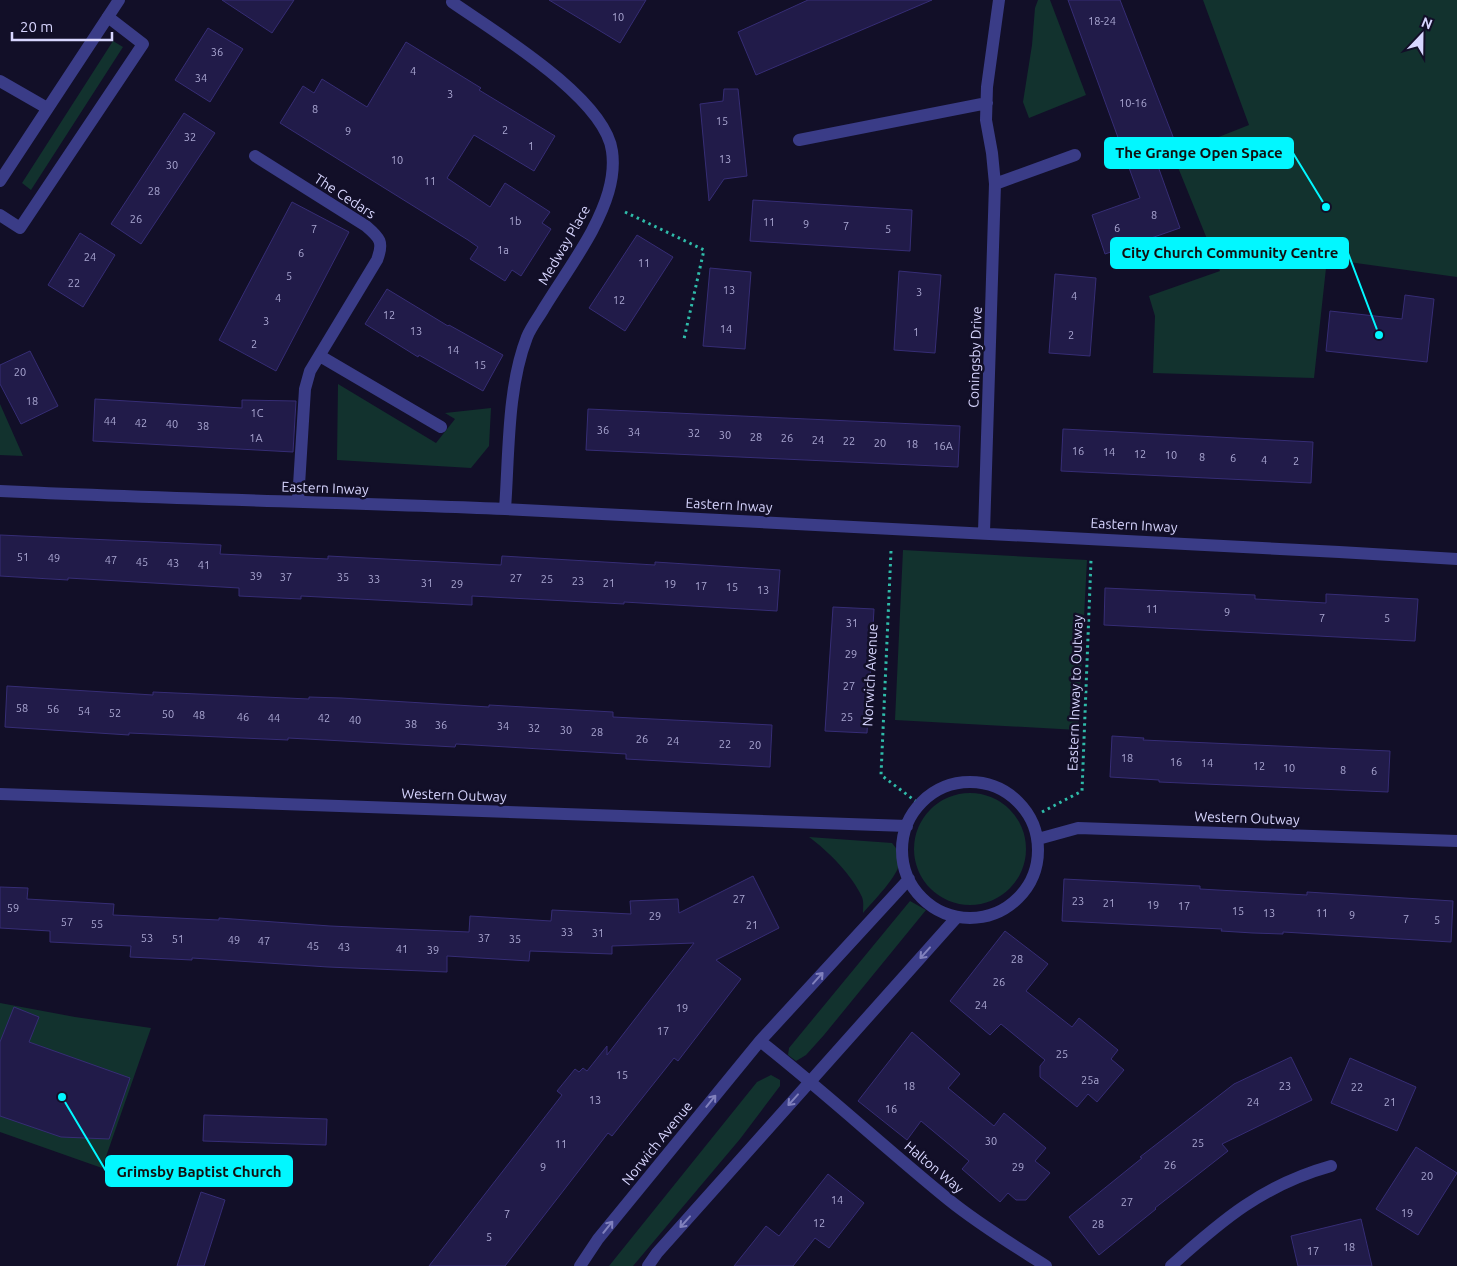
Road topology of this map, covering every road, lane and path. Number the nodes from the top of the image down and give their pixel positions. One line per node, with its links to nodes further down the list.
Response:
1 (119, 0): 4 (street)
2 (999, 0): 6 (street, Coningsby Drive)
3 (452, 2): 13 (street, Medway Place)
4 (108, 17): 7 (street); 14 (street)
5 (0, 81): 7 (street)
6 (987, 103): 8 (street); 12 (street, Coningsby Drive)
7 (47, 108): 11 (street)
8 (799, 140)
9 (1075, 155): 12 (street)
10 (255, 156): 16 (street, The Cedars)
11 (0, 181)
12 (995, 184): 22 (street, Coningsby Drive)
13 (604, 206): 15 (path); 20 (street, Medway Place)
14 (0, 215)
15 (684, 339)
16 (320, 356): 17 (street); 19 (street, The Cedars)
17 (441, 427)
18 (0, 491): 19 (street, Eastern Inway)
19 (298, 501): 20 (street, Eastern Inway)
20 (505, 510): 21 (street, Eastern Inway)
21 (892, 528): 22 (street, Eastern Inway); 26 (path, Norwich Avenue)
22 (984, 532): 23 (street, Eastern Inway)
23 (1092, 537): 24 (street, Eastern Inway); 27 (path, Eastern Inway to Outway)
24 (1457, 560)
25 (0, 794): 28 (street, Western Outway)
26 (920, 804): 27 (street); 28 (street)
27 (1030, 818): 29 (street)
28 (907, 826): 31 (street)
29 (1038, 839): 30 (street, Western Outway); 32 (street)
30 (1457, 841)
31 (909, 878): 32 (street); 33 (street, Norwich Avenue, one-way to 31)
32 (957, 917): 34 (street, one-way to 34)
33 (760, 1041): 34 (street); 36 (street, Norwich Avenue, one-way to 33)
34 (811, 1080): 37 (street, one-way to 37); 38 (street, Halton Way)
35 (1331, 1166): 39 (street)
36 (580, 1266)
37 (648, 1266)
38 (1046, 1266)
39 (1171, 1266)

